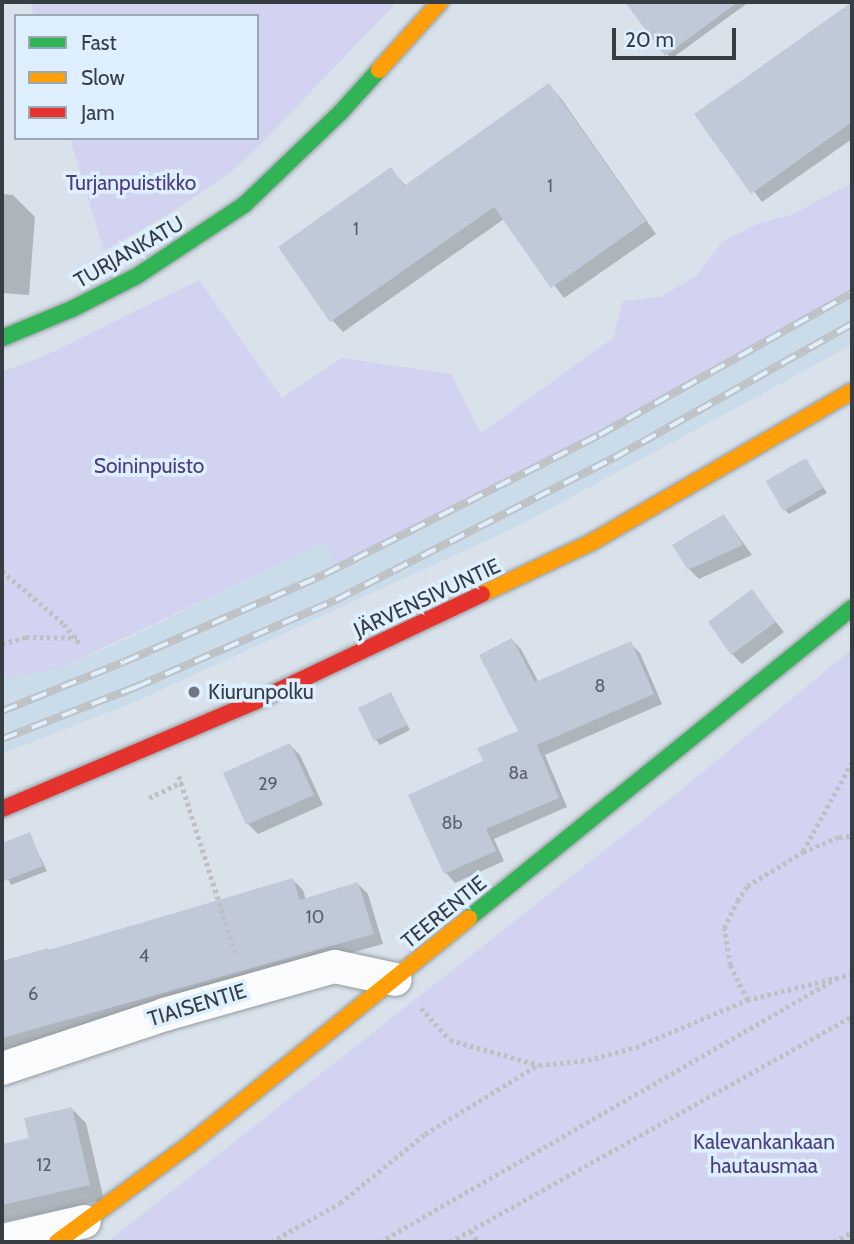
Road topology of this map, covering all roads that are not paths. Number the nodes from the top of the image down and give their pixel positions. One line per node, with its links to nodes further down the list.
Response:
1 (440, 2): 2 (street, TURJANKATU)
2 (2, 338)
3 (852, 391): 5 (street, JÄRVENSIVUNTIE)
4 (852, 608): 6 (street, TEERENTIE)
5 (2, 809)
6 (395, 979): 7 (street, TIAISENTIE); 8 (street, TEERENTIE)
7 (2, 1068)
8 (84, 1221): 9 (street); 10 (street, TEERENTIE)
9 (2, 1240)
10 (57, 1242)

